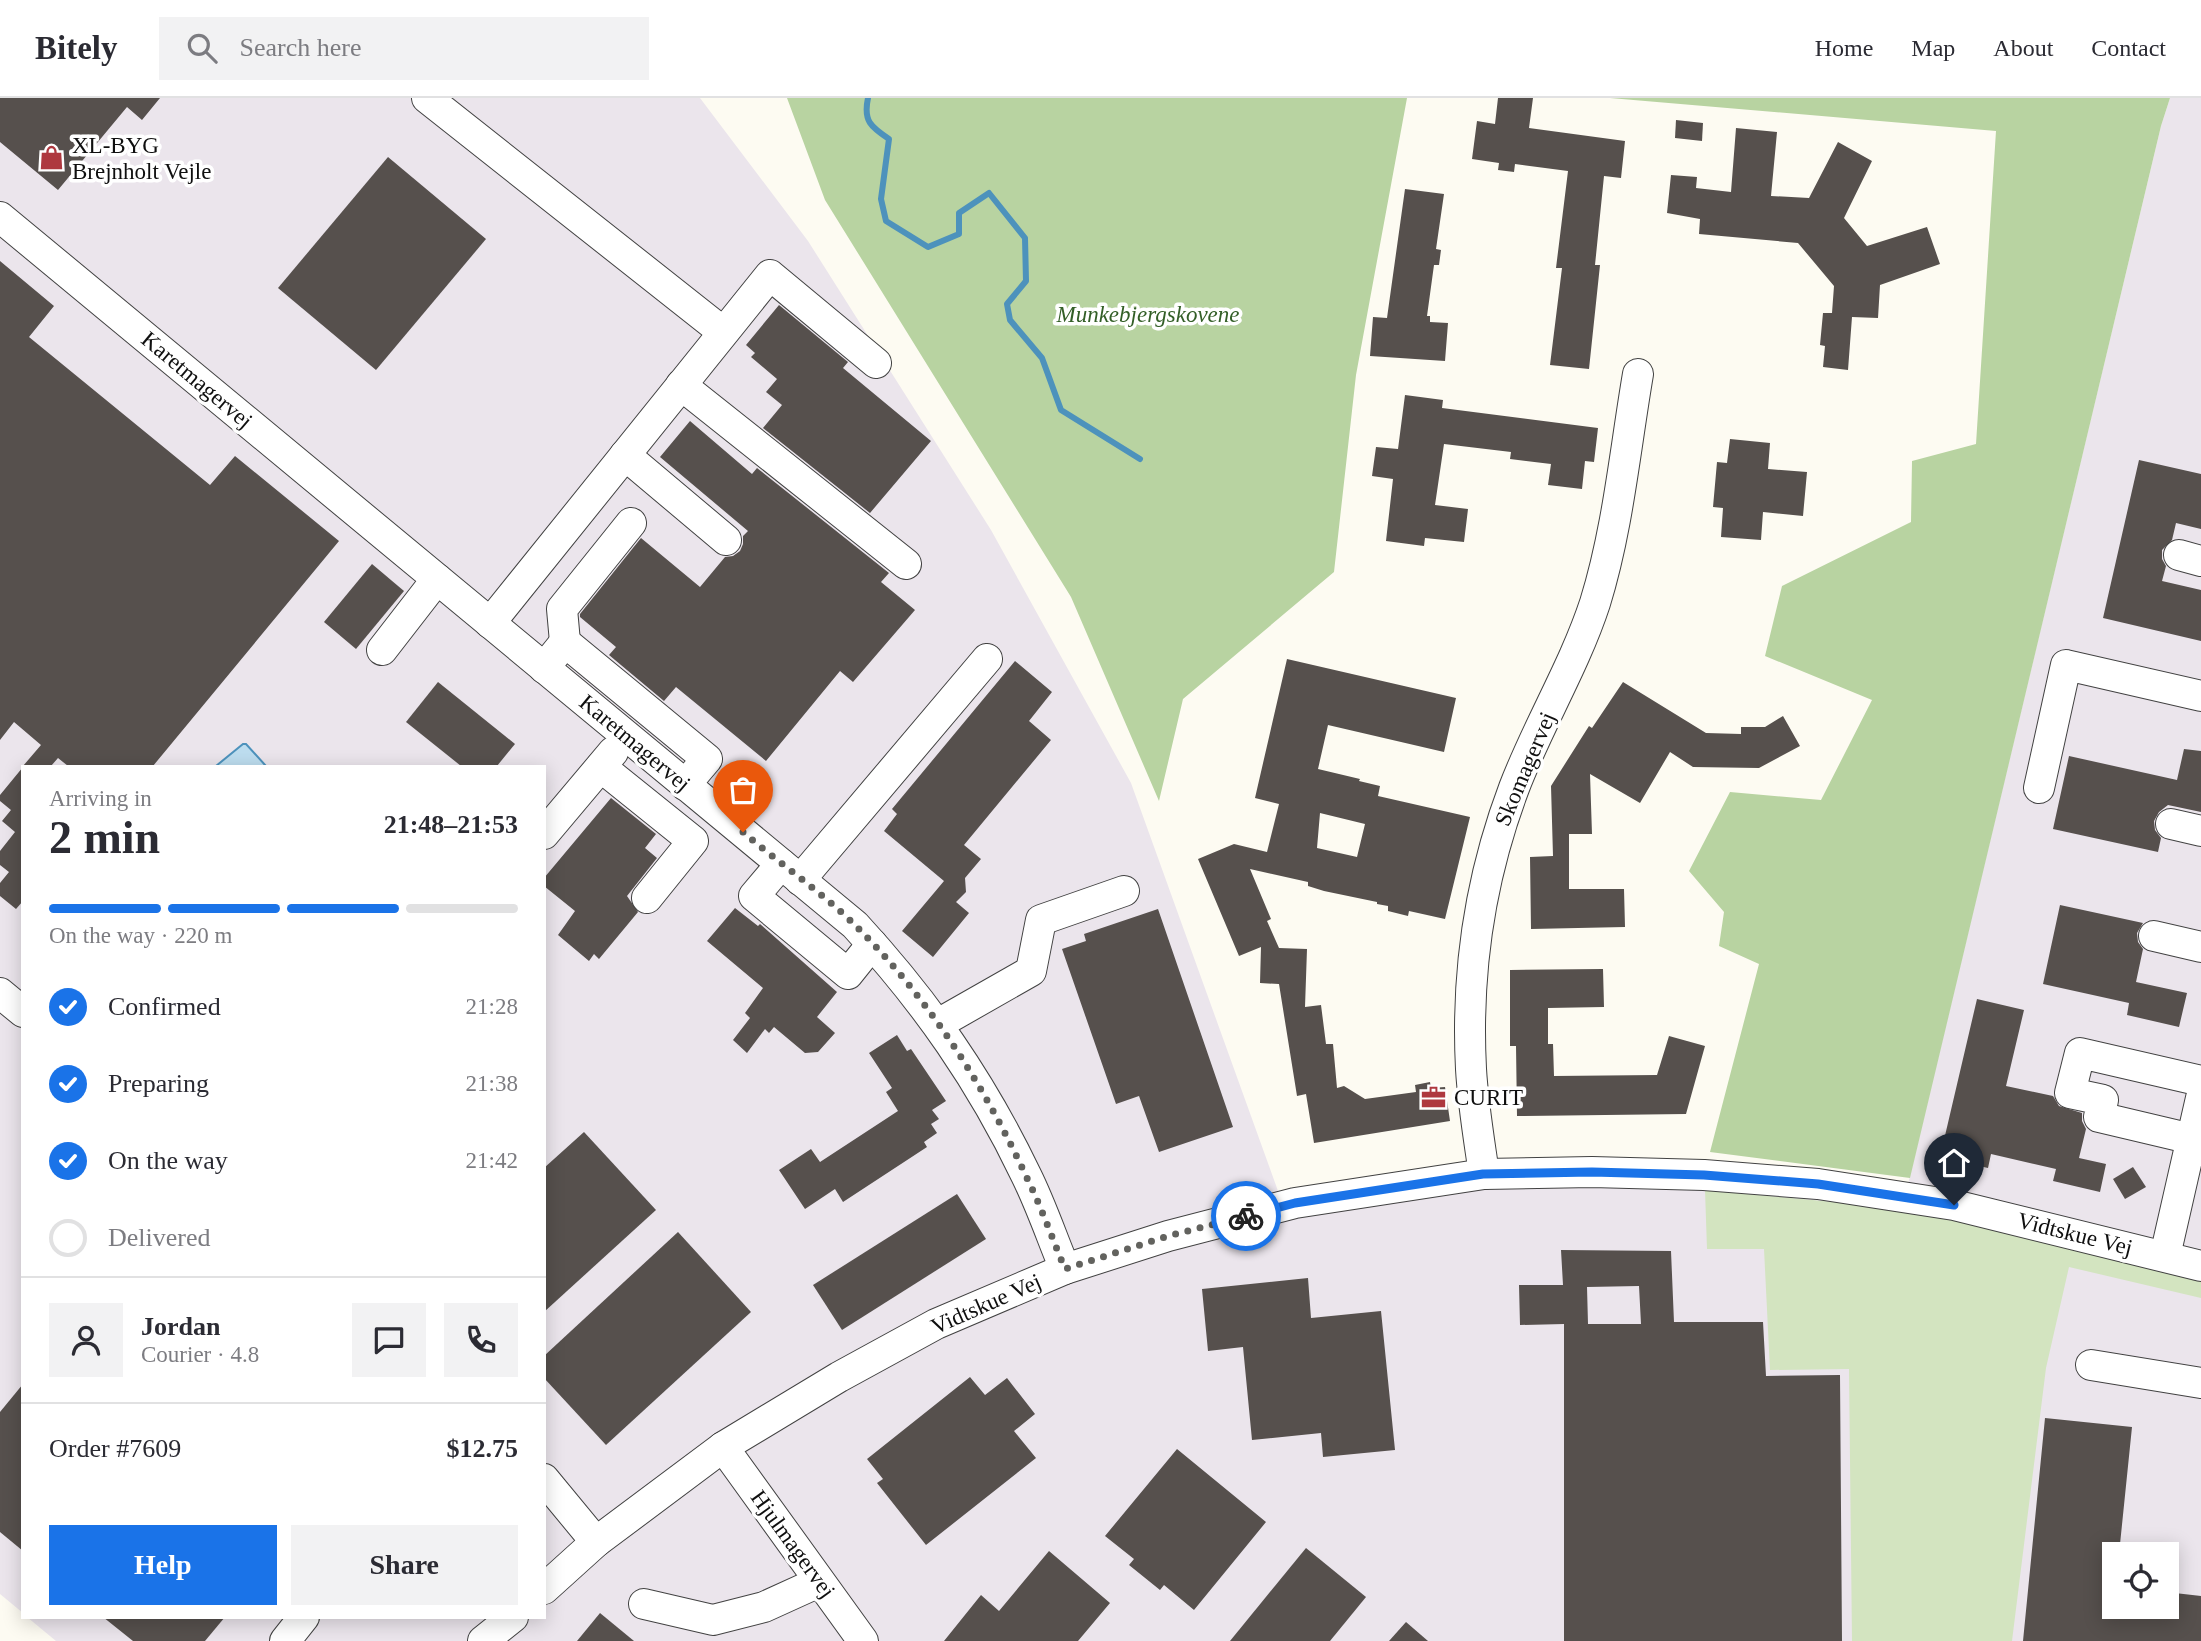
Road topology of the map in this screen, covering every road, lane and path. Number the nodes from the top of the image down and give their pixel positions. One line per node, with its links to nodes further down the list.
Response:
1 (427, 98): 3 (street)
2 (0, 217): 11 (street, Karetmagervej)
3 (723, 332): 4 (street); 6 (street)
4 (876, 363)
5 (1638, 374): 36 (street, Skomagervej)
6 (681, 385): 7 (street); 10 (street)
7 (625, 455): 9 (street); 12 (street)
8 (631, 523): 13 (street)
9 (726, 540)
10 (906, 564)
11 (438, 579): 12 (street, Karetmagervej); 14 (street)
12 (490, 623): 16 (street, Karetmagervej)
13 (565, 642): 16 (street); 20 (street)
14 (382, 650)
15 (987, 659): 25 (street)
16 (544, 668): 18 (street, Karetmagervej)
17 (2201, 696): 21 (street)
18 (627, 736): 19 (street); 20 (street, Karetmagervej)
19 (601, 767): 24 (street); 27 (street)
20 (685, 785): 25 (street, Karetmagervej)
21 (2039, 788)
22 (2171, 824): 23 (street)
23 (2201, 831)
24 (546, 832)
25 (790, 872): 29 (street, Karetmagervej); 29 (street)
26 (1124, 891): 33 (street)
27 (647, 898)
28 (2154, 936): 30 (street)
29 (872, 944): 33 (street, Karetmagervej)
30 (2201, 947)
31 (0, 993): 32 (street)
32 (21, 1010)
33 (938, 1024): 39 (street, Karetmagervej)
34 (2201, 1081): 35 (street)
35 (2198, 1115): 37 (street)
36 (1483, 1174): 37 (street, Vidtskue Vej); 39 (street, Vidtskue Vej)
37 (2165, 1256): 38 (street, Vidtskue Vej)
38 (2201, 1266)
39 (1065, 1269): 42 (street, Vidtskue Vej)
40 (2091, 1365): 41 (street)
41 (2201, 1383)
42 (723, 1447): 44 (street, Vidtskue Vej); 45 (street, Hjulmagervej)
43 (546, 1481): 44 (street)
44 (596, 1542): 46 (street, Vidtskue Vej)
45 (819, 1581): 47 (street); 54 (street, Hjulmagervej)
46 (546, 1587)
47 (644, 1604)
48 (302, 1619): 51 (street)
49 (511, 1619): 52 (street)
50 (512, 1619): 53 (street)
51 (285, 1641)
52 (483, 1641)
53 (494, 1641)
54 (863, 1641)

